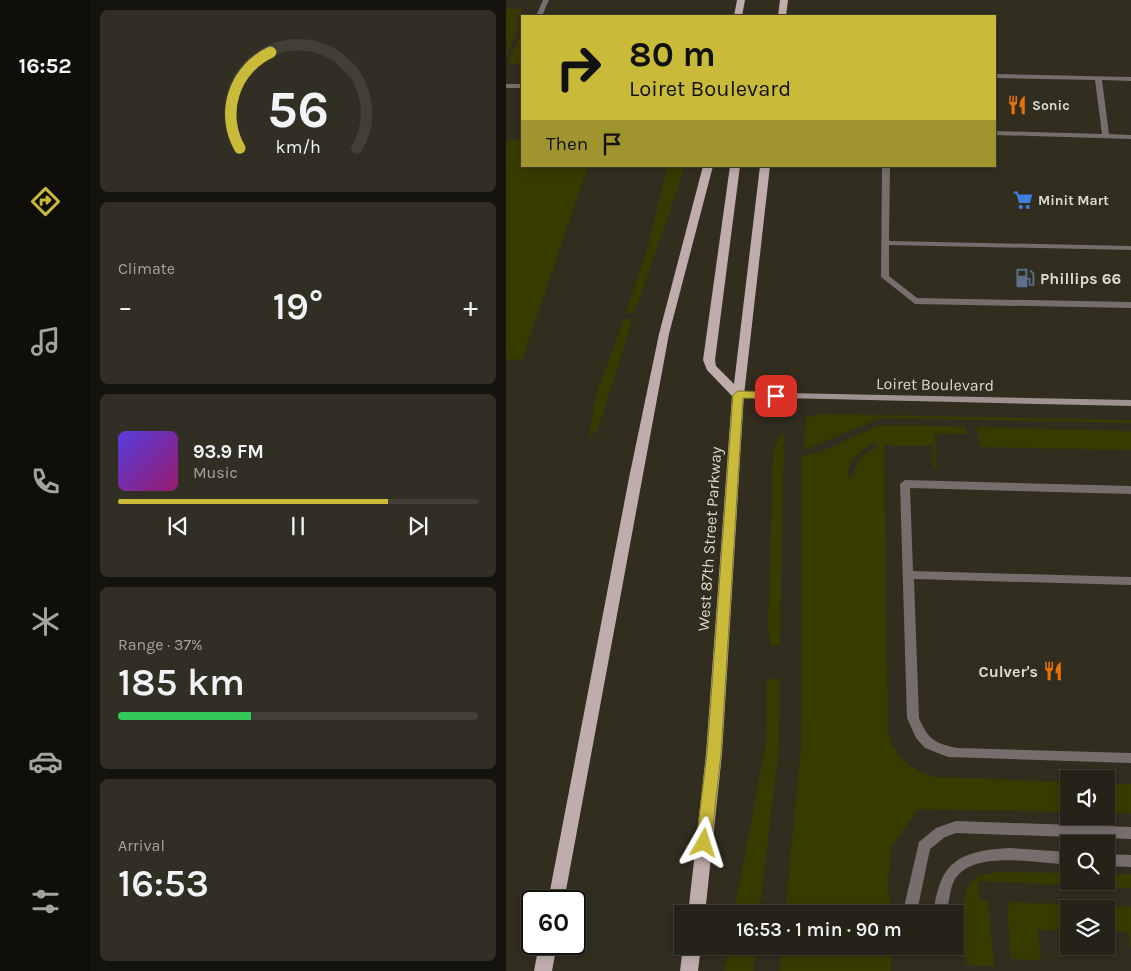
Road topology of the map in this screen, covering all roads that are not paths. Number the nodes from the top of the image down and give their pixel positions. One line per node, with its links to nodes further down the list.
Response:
1 (546, 0): 4 (lane)
2 (740, 0): 5 (main road)
3 (784, 0): 6 (main road)
4 (539, 15)
5 (738, 15)
6 (782, 15)
7 (996, 76): 8 (lane)
8 (1098, 78): 9 (lane); 13 (lane)
9 (1131, 79)
10 (506, 86): 11 (lane)
11 (521, 86)
12 (996, 134): 13 (lane)
13 (1106, 136): 14 (lane)
14 (1131, 137)
15 (708, 167): 32 (main road)
16 (735, 167): 22 (main road)
17 (765, 167): 22 (main road, West 87th Street Parkway)
18 (886, 167): 19 (lane)
19 (886, 243): 20 (lane); 21 (lane)
20 (1131, 248)
21 (1131, 305)
22 (738, 395): 23 (street, Loiret Boulevard); 33 (main road, West 87th Street Parkway)
23 (1131, 403)
24 (1131, 490): 25 (lane)
25 (908, 575): 26 (lane); 27 (lane)
26 (1131, 581)
27 (1131, 758)
28 (1131, 833): 34 (lane)
29 (1060, 858): 35 (lane)
30 (1115, 860): 31 (lane)
31 (1131, 861)
32 (558, 890)
33 (697, 905)
34 (911, 905)
35 (941, 905)
36 (546, 955): 38 (main road)
37 (691, 955): 39 (main road)
38 (543, 971)
39 (690, 971)

